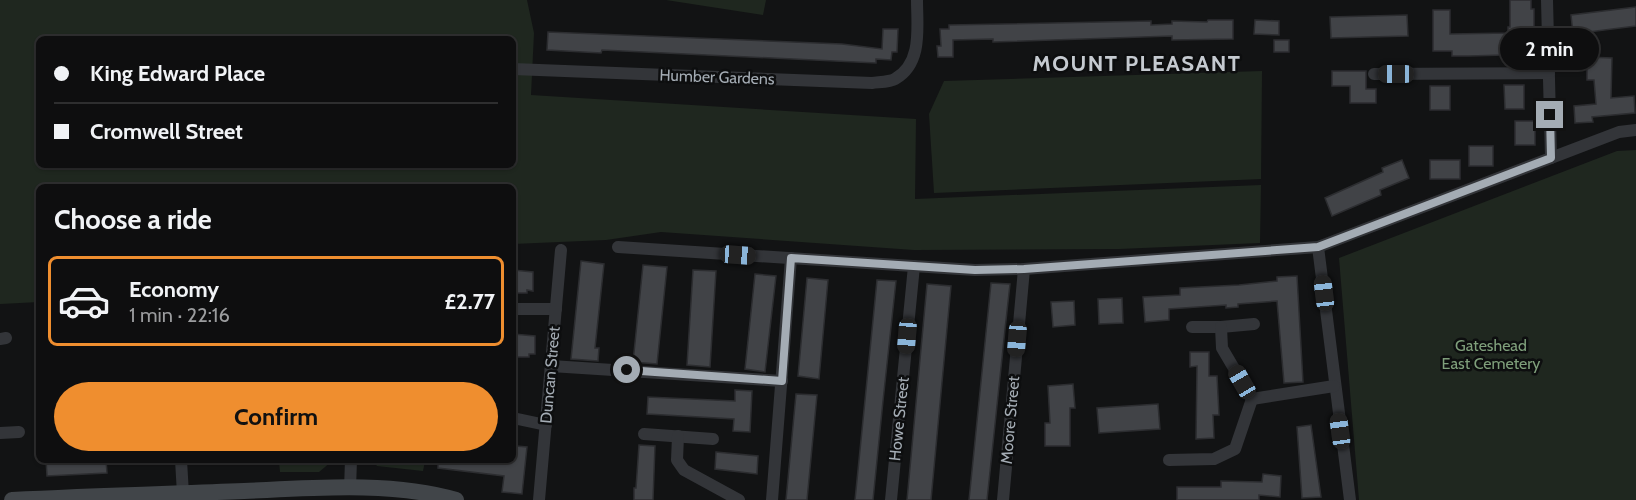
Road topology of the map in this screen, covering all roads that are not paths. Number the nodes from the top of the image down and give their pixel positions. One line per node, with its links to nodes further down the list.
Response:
1 (917, 0): 3 (street, Humber Gardens)
2 (1547, 0): 4 (street)
3 (516, 69)
4 (1549, 73): 5 (street); 7 (street)
5 (1374, 74)
6 (1636, 130): 7 (street)
7 (1551, 158): 9 (street)
8 (618, 247): 11 (street)
9 (1318, 247): 13 (street); 21 (street)
10 (561, 250): 15 (street, Duncan Street)
11 (791, 258): 12 (street); 20 (street)
12 (914, 266): 13 (street); 41 (street, Howe Street)
13 (1024, 269): 42 (street, Moore Street)
14 (516, 309): 15 (street)
15 (556, 309): 19 (street, Duncan Street)
16 (1254, 324): 18 (street)
17 (1192, 327): 18 (street)
18 (1221, 327): 22 (street)
19 (551, 366): 20 (street); 24 (street, Duncan Street)
20 (782, 381): 40 (street)
21 (1334, 386): 22 (street); 43 (street)
22 (1252, 399): 30 (street)
23 (516, 419): 24 (street)
24 (546, 424): 38 (street, Duncan Street)
25 (19, 432): 26 (street)
26 (0, 433)
27 (644, 434): 28 (street)
28 (678, 436): 29 (street); 39 (street)
29 (713, 439)
30 (1169, 460)
31 (182, 463): 34 (street)
32 (351, 463): 33 (street)
33 (350, 489): 34 (main road); 37 (main road)
34 (193, 496): 35 (main road)
35 (96, 498): 36 (main road)
36 (12, 500)
37 (456, 500)
38 (539, 500)
39 (739, 500)
40 (772, 500)
41 (891, 500)
42 (1003, 500)
43 (1350, 500)

